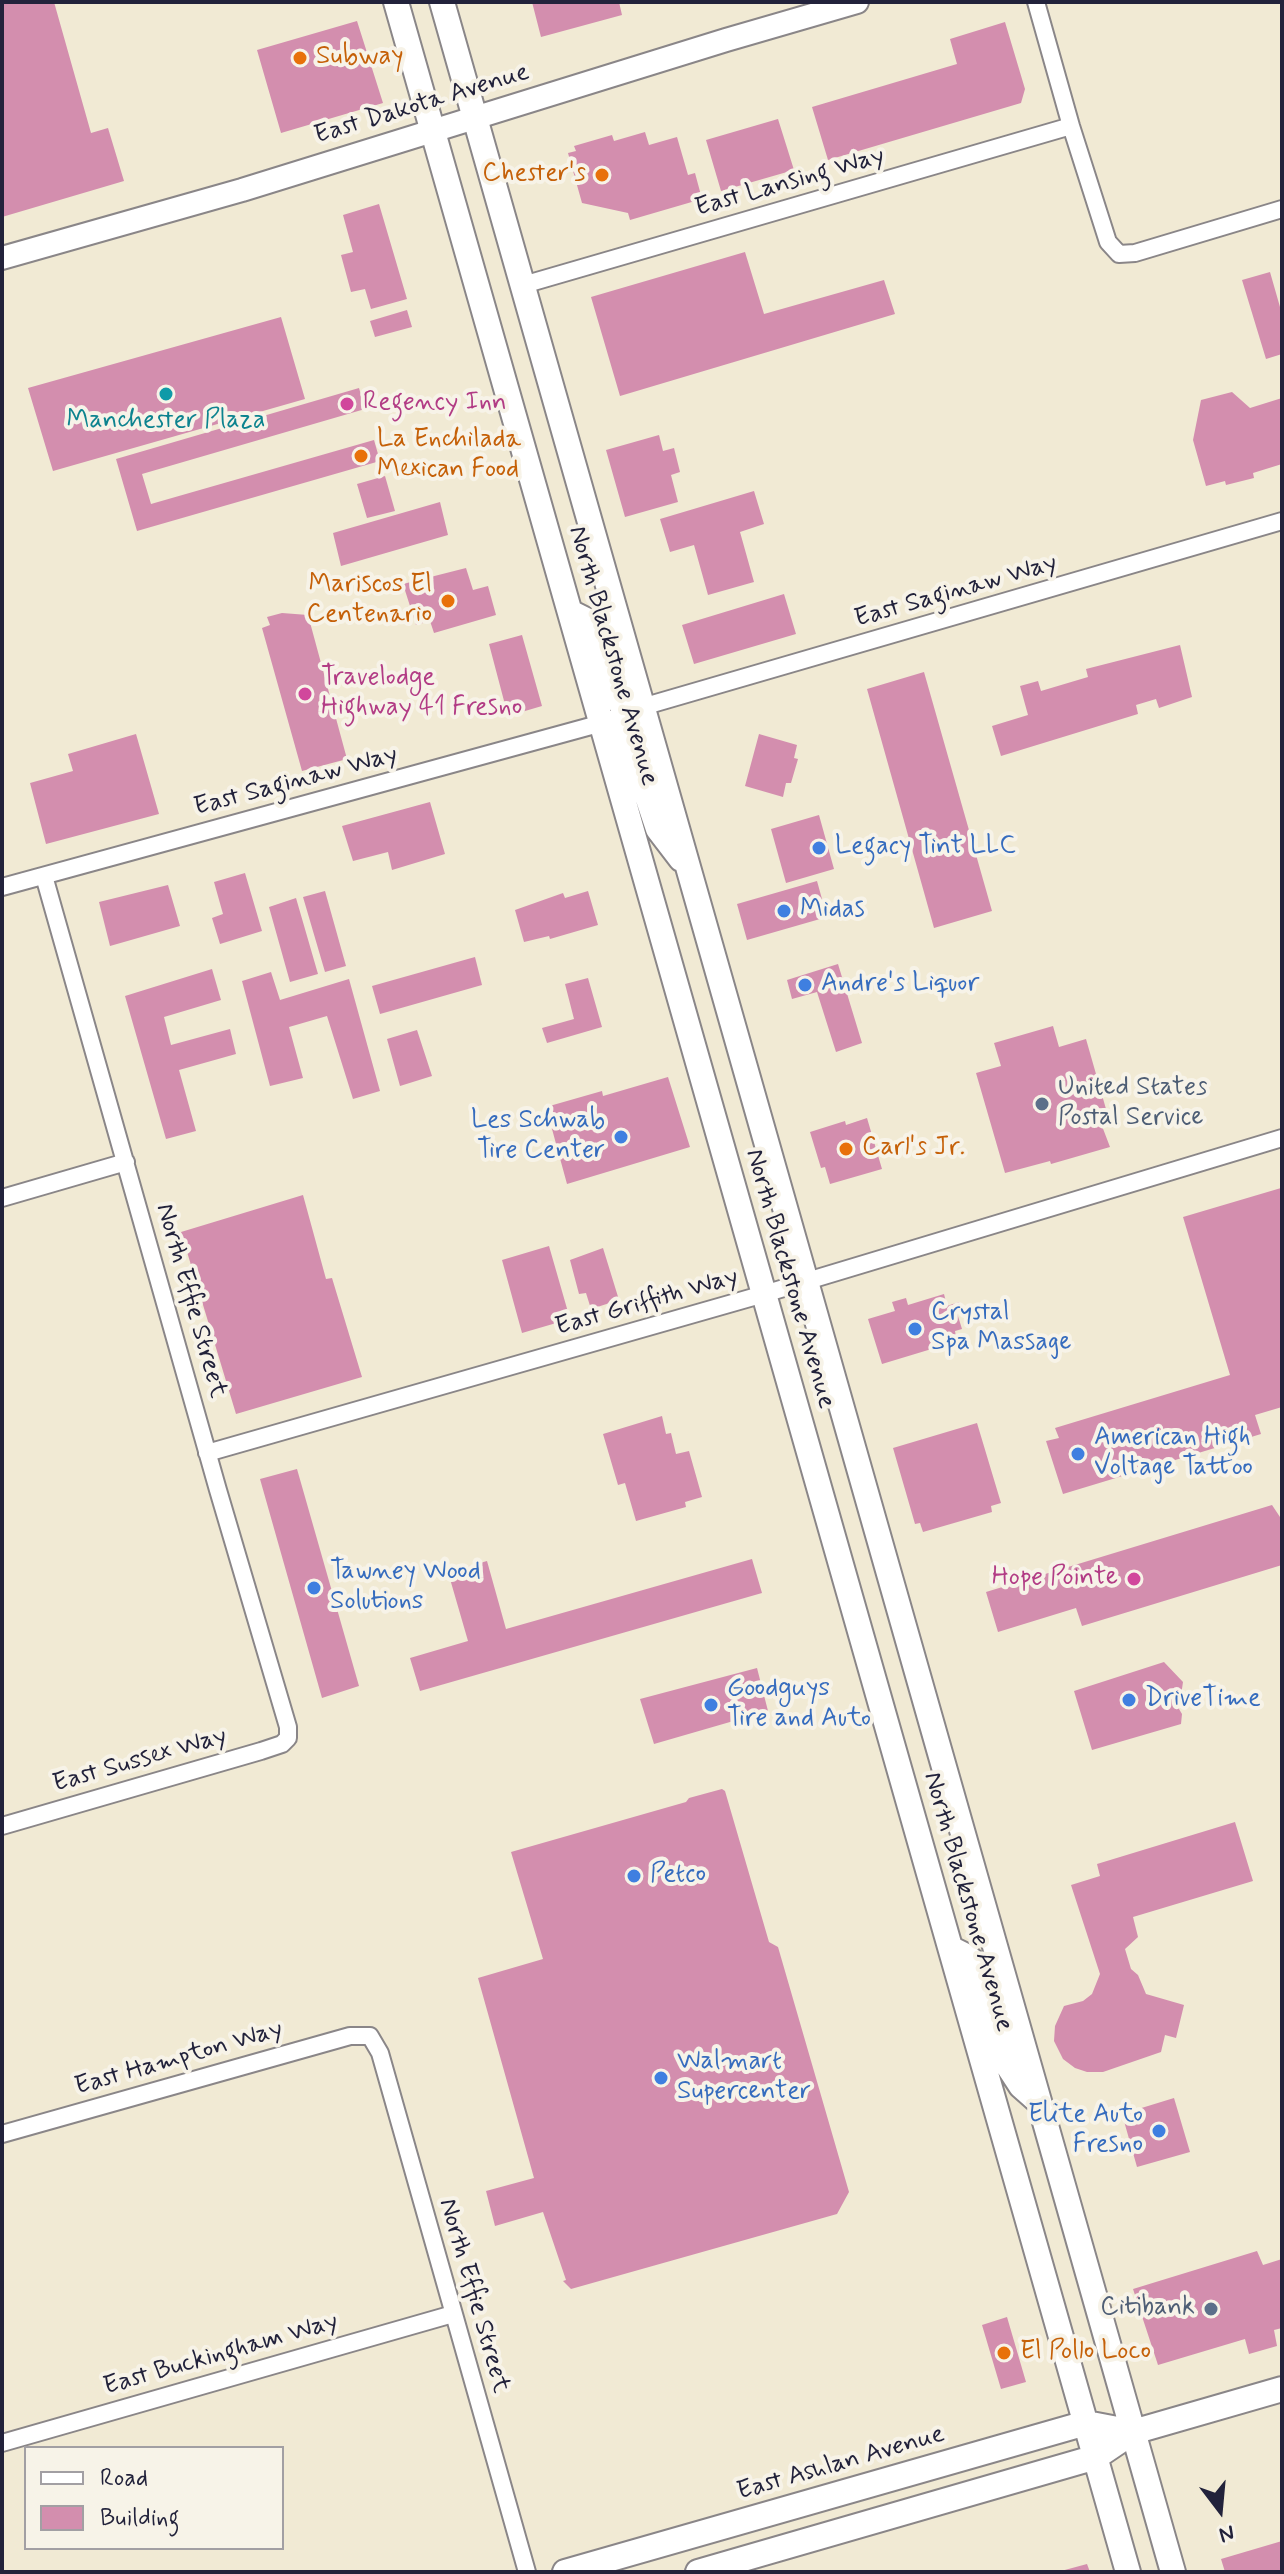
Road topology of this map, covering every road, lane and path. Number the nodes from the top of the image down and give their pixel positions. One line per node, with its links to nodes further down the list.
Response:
1 (396, 2): 7 (main road, North Blackstone Avenue)
2 (442, 2): 5 (main road, North Blackstone Avenue)
3 (857, 2): 5 (street, East Dakota Avenue)
4 (1036, 2): 6 (street)
5 (474, 117): 7 (street, East Dakota Avenue); 10 (main road, North Blackstone Avenue)
6 (1071, 126): 8 (street); 10 (street, East Lansing Way)
7 (433, 131): 9 (street, East Dakota Avenue); 12 (main road, North Blackstone Avenue)
8 (1282, 209)
9 (2, 258)
10 (523, 285): 13 (main road, North Blackstone Avenue)
11 (1282, 521): 13 (street, East Saginaw Way)
12 (570, 612): 13 (main road); 14 (main road, North Blackstone Avenue)
13 (642, 707): 15 (main road, North Blackstone Avenue)
14 (602, 723): 15 (main road); 16 (street, East Saginaw Way); 22 (main road, North Blackstone Avenue)
15 (688, 867): 21 (main road, North Blackstone Avenue)
16 (44, 876): 17 (street, East Saginaw Way); 19 (street, North Effie Street)
17 (2, 887)
18 (1282, 1138): 21 (street, East Griffith Way)
19 (126, 1162): 20 (street); 23 (street, North Effie Street)
20 (2, 1198)
21 (806, 1281): 22 (street, East Griffith Way); 28 (main road, North Blackstone Avenue)
22 (764, 1294): 23 (street, East Griffith Way); 26 (main road, North Blackstone Avenue)
23 (207, 1453): 24 (street, North Effie Street)
24 (288, 1738): 25 (street, East Sussex Way)
25 (2, 1826)
26 (952, 1949): 28 (main road); 32 (main road, North Blackstone Avenue)
27 (370, 2036): 29 (street, East Hampton Way); 30 (street, North Effie Street)
28 (1040, 2102): 33 (main road, North Blackstone Avenue)
29 (2, 2134)
30 (453, 2314): 34 (street, East Buckingham Way); 39 (street, North Effie Street)
31 (1282, 2389): 33 (main road, East Ashlan Avenue)
32 (1086, 2423): 33 (main road, East Ashlan Avenue); 35 (main road, North Blackstone Avenue); 36 (main road, East Ashlan Avenue)
33 (1133, 2432): 35 (main road, East Ashlan Avenue); 44 (main road, North Blackstone Avenue)
34 (2, 2443)
35 (1096, 2457): 38 (main road, East Ashlan Avenue); 43 (main road, North Blackstone Avenue)
36 (800, 2505): 37 (main road, East Ashlan Avenue); 38 (main road)
37 (631, 2553): 40 (main road, East Ashlan Avenue); 41 (main road)
38 (733, 2562): 42 (main road, East Ashlan Avenue)
39 (527, 2572)
40 (565, 2572)
41 (613, 2572)
42 (698, 2572)
43 (1128, 2572)
44 (1173, 2572)

